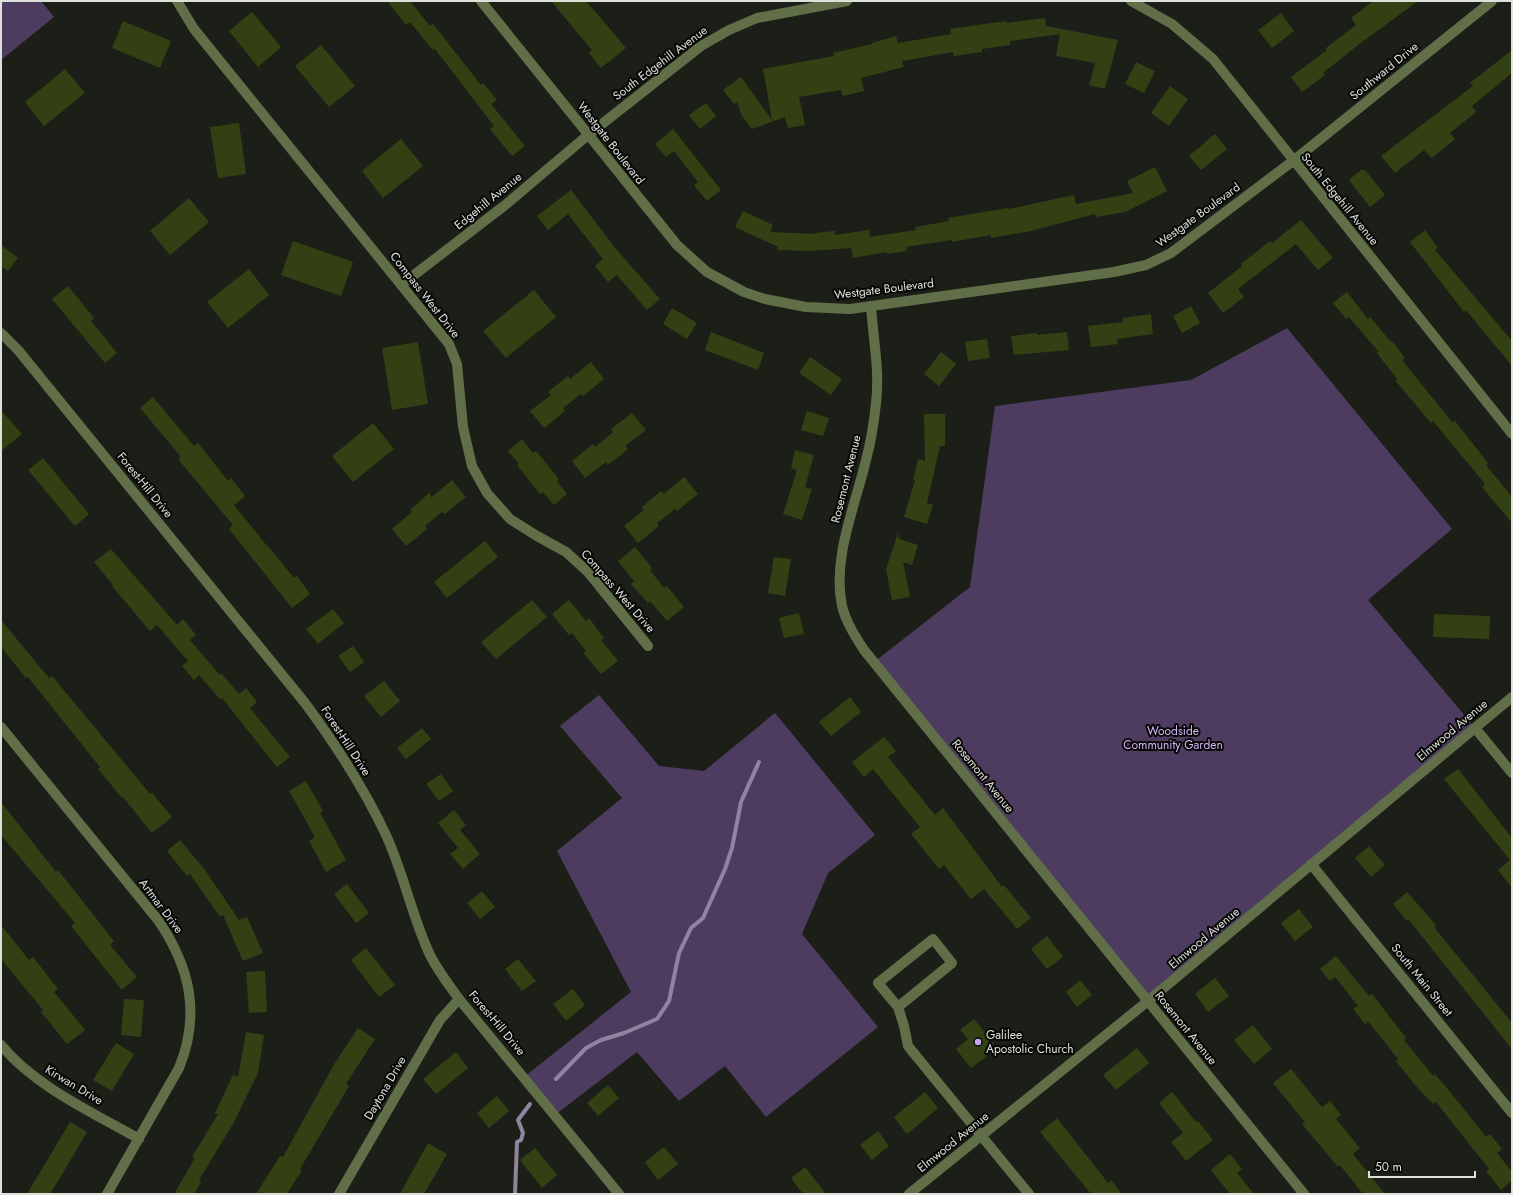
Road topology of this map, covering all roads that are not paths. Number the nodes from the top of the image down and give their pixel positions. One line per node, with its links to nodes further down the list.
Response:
1 (177, 1): 8 (street, Compass West Drive)
2 (481, 1): 6 (street, Westgate Boulevard)
3 (847, 1): 6 (street, South Edgehill Avenue)
4 (1131, 1): 7 (street, South Edgehill Avenue)
5 (1492, 1): 7 (street, Southward Drive)
6 (588, 135): 8 (street, Edgehill Avenue); 9 (street, Westgate Boulevard)
7 (1292, 161): 9 (street, Westgate Boulevard); 11 (street, South Edgehill Avenue)
8 (401, 285): 12 (street, Compass West Drive)
9 (871, 306): 19 (street, Rosemont Avenue)
10 (1, 333): 18 (street, Forest-Hill Drive)
11 (1512, 434)
12 (648, 646)
13 (1512, 697): 15 (street, Elmwood Avenue)
14 (1, 728): 24 (street, Artmar Drive)
15 (1475, 728): 16 (street); 17 (street, Elmwood Avenue)
16 (1512, 773)
17 (1311, 864): 19 (street, Elmwood Avenue); 22 (street, South Main Street)
18 (459, 998): 26 (street, Daytona Drive); 27 (street, Forest-Hill Drive)
19 (1148, 1002): 23 (street, Elmwood Avenue); 30 (street, Rosemont Avenue)
20 (898, 1007): 20 (street); 23 (street)
21 (1, 1045): 24 (street, Kirwan Drive)
22 (1512, 1113)
23 (982, 1136): 28 (street, Elmwood Avenue); 29 (street)
24 (139, 1139): 25 (street, Artmar Drive)
25 (107, 1194)
26 (339, 1194)
27 (619, 1194)
28 (908, 1194)
29 (1029, 1194)
30 (1304, 1194)

